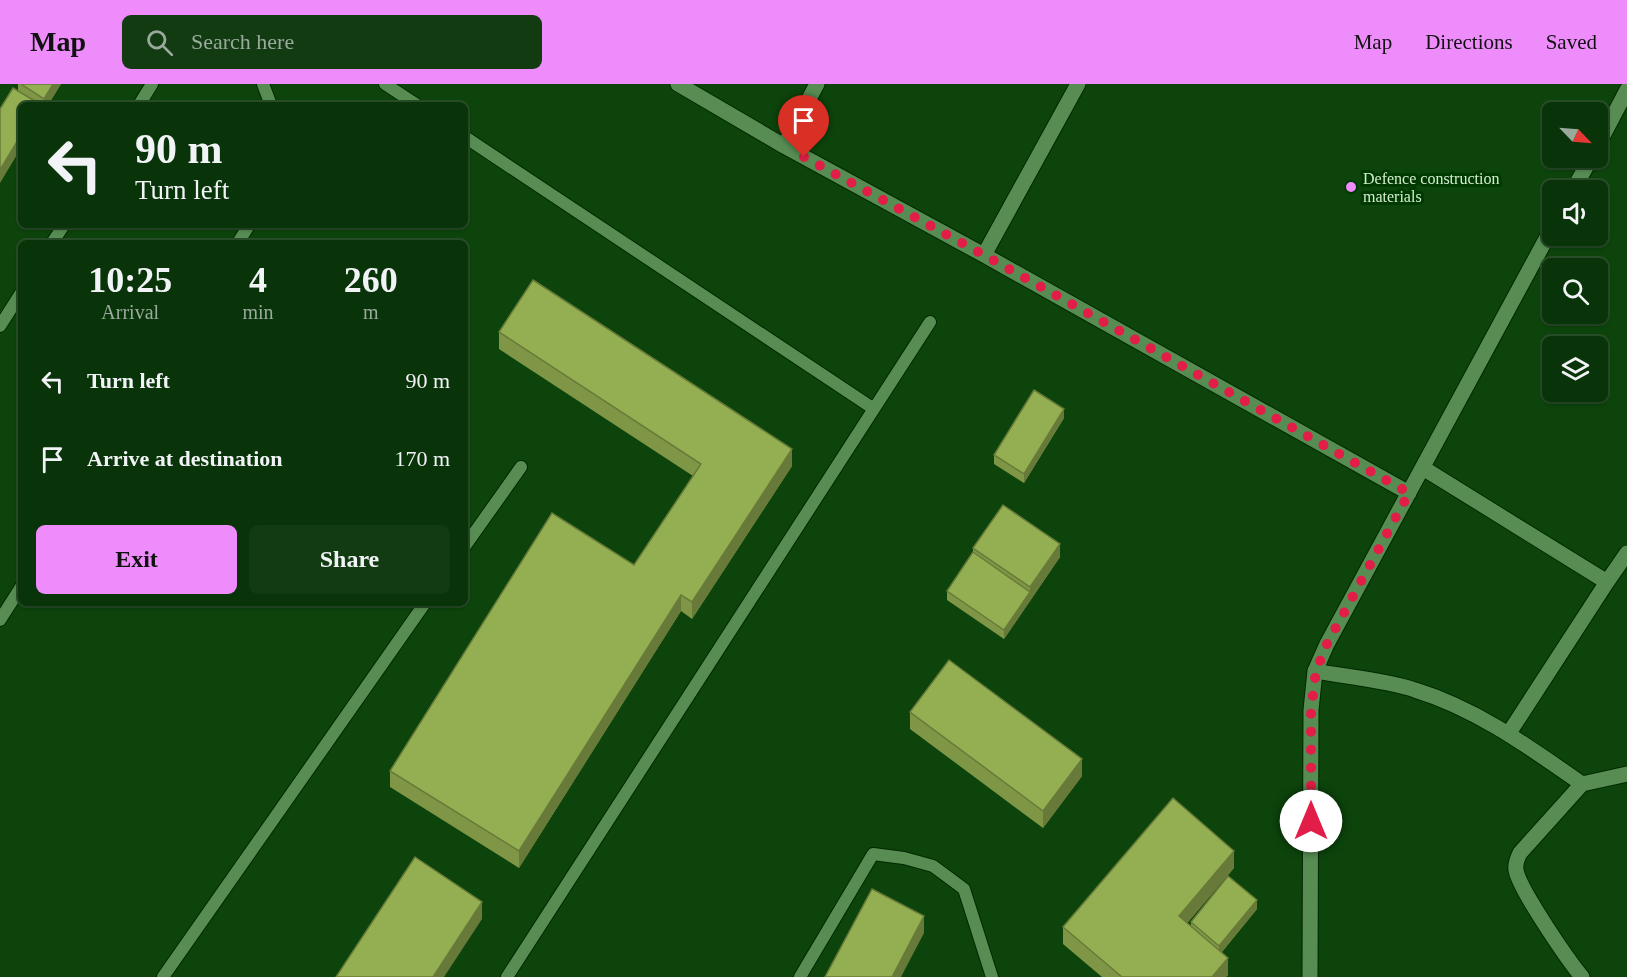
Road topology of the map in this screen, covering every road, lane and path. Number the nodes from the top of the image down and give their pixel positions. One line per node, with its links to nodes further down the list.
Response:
1 (152, 84): 8 (lane)
2 (263, 84): 9 (lane)
3 (385, 84): 10 (lane)
4 (678, 84): 13 (street)
5 (817, 84): 13 (street)
6 (1078, 84): 15 (street)
7 (1627, 90): 11 (street)
8 (141, 102)
9 (270, 102)
10 (412, 102)
11 (1608, 126)
12 (468, 139): 19 (lane)
13 (784, 146): 15 (street)
14 (1542, 246): 21 (street)
15 (984, 255): 22 (street)
16 (18, 298): 18 (lane)
17 (930, 322): 19 (lane)
18 (0, 326)
19 (874, 409): 34 (lane)
20 (520, 467): 23 (lane)
21 (1423, 468): 22 (street); 25 (street)
22 (1409, 493): 29 (street)
23 (468, 542)
24 (1627, 553): 25 (street)
25 (1607, 582): 30 (street)
26 (18, 591): 28 (lane)
27 (423, 606): 33 (lane)
28 (0, 620)
29 (1316, 671): 30 (street); 37 (street)
30 (1509, 733): 32 (street)
31 (1627, 774): 32 (street)
32 (1582, 784): 38 (street)
33 (163, 977)
34 (507, 977)
35 (800, 977): 36 (lane)
36 (992, 977)
37 (1310, 977)
38 (1582, 977)

